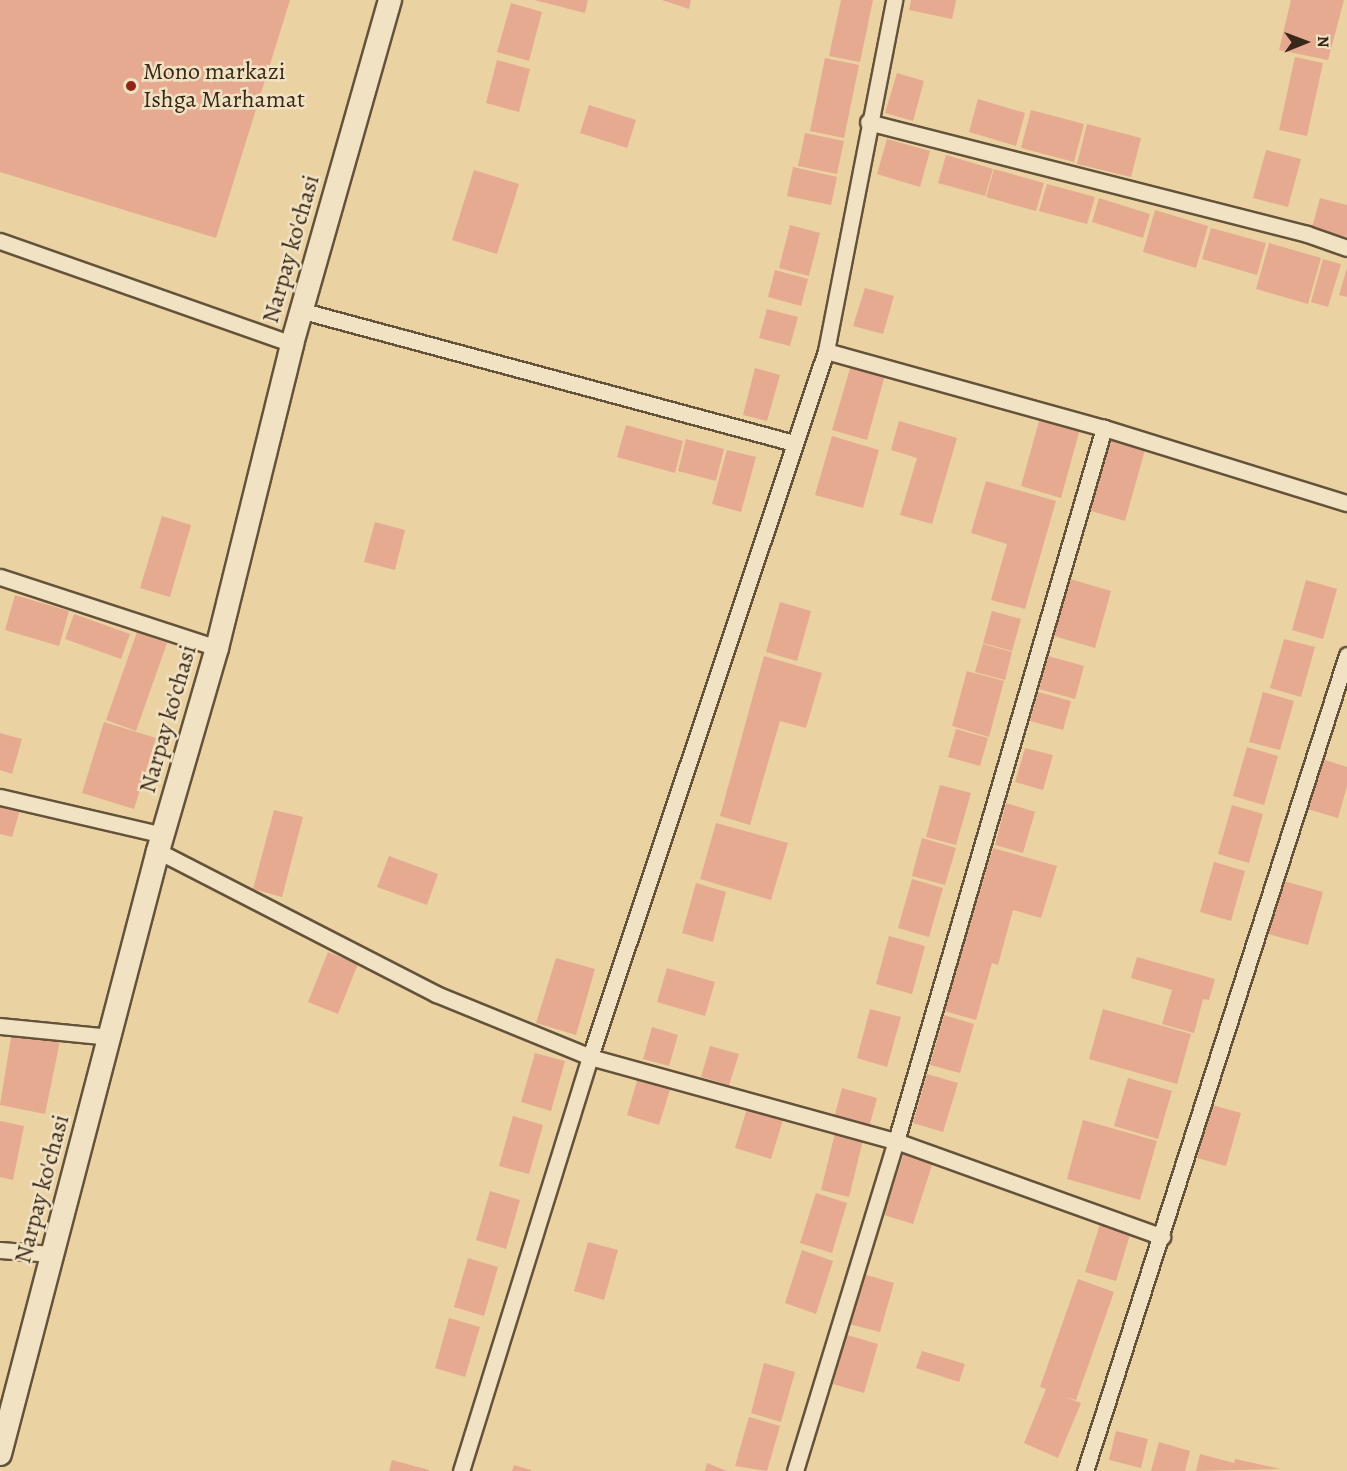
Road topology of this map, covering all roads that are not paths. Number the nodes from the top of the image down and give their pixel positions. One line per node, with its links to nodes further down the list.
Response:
1 (390, 0): 6 (main road, Narpay ko'chasi)
2 (894, 0): 3 (street)
3 (868, 122): 5 (street); 8 (street)
4 (0, 241): 7 (street)
5 (1347, 248)
6 (303, 311): 7 (main road, Narpay ko'chasi); 10 (street)
7 (292, 344): 13 (main road, Narpay ko'chasi)
8 (826, 351): 9 (street); 10 (street)
9 (1104, 428): 11 (street); 20 (street)
10 (794, 443): 19 (street)
11 (1347, 503)
12 (0, 578): 13 (street)
13 (217, 648): 16 (main road, Narpay ko'chasi)
14 (1347, 655): 21 (street)
15 (0, 797): 16 (street)
16 (161, 843): 18 (main road, Narpay ko'chasi); 19 (street)
17 (0, 1026): 18 (street)
18 (110, 1037): 23 (main road, Narpay ko'chasi)
19 (590, 1057): 20 (street); 25 (street)
20 (896, 1141): 21 (street); 26 (street)
21 (1162, 1237): 27 (street)
22 (0, 1250): 23 (street)
23 (52, 1254): 24 (main road, Narpay ko'chasi)
24 (0, 1454)
25 (461, 1471)
26 (795, 1471)
27 (1085, 1471)

